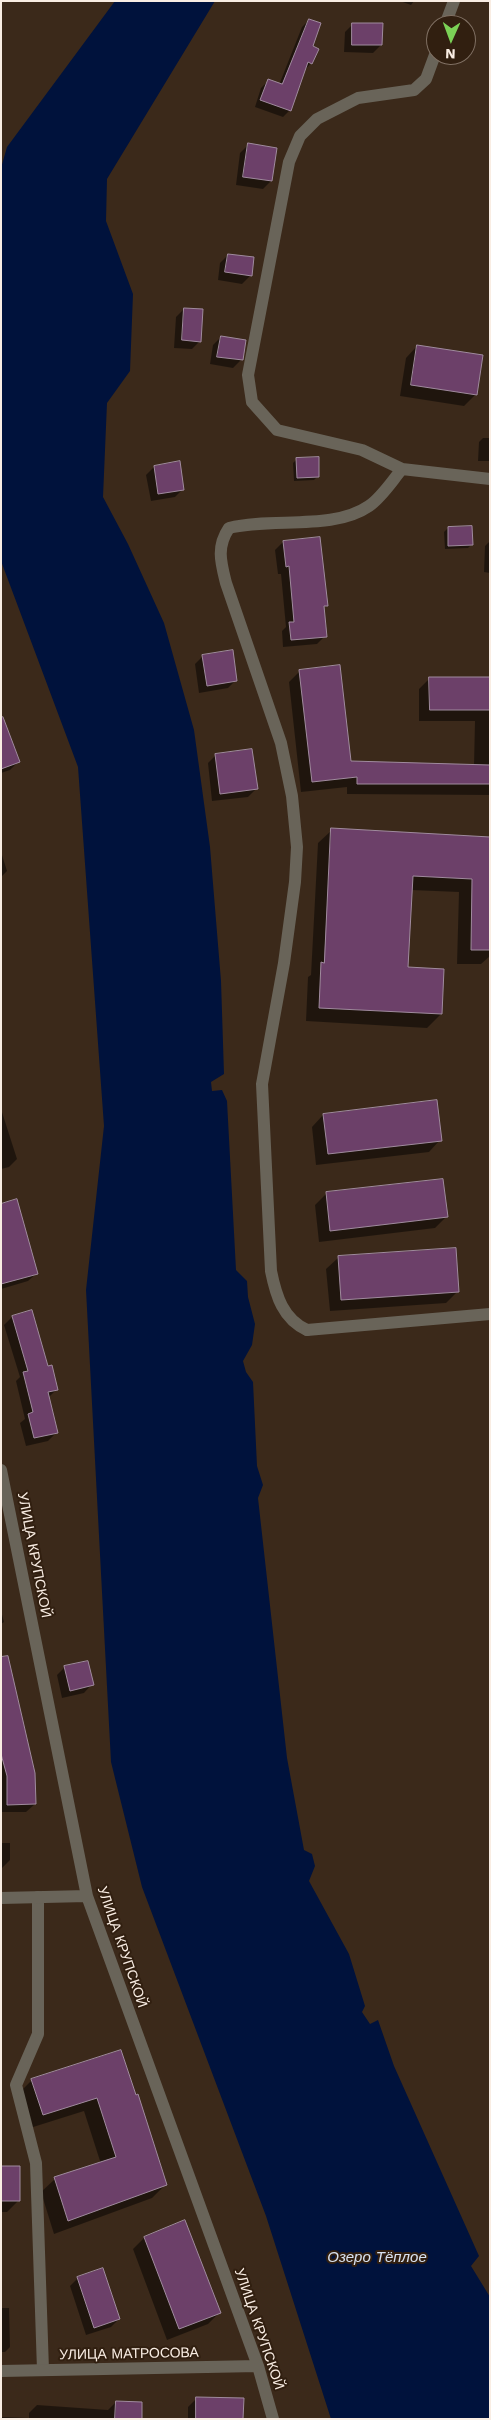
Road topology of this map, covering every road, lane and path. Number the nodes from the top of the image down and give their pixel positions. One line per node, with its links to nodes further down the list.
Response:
1 (454, 1): 2 (street)
2 (449, 15)
3 (431, 65): 4 (street)
4 (402, 469): 5 (street); 6 (street)
5 (490, 479)
6 (490, 1314)
7 (1, 1470): 8 (street, УЛИЦА КРУПСКОЙ)
8 (4, 1498): 9 (street, УЛИЦА КРУПСКОЙ)
9 (87, 1896): 10 (street); 12 (street, УЛИЦА КРУПСКОЙ)
10 (38, 1897): 11 (street); 13 (street)
11 (1, 1898)
12 (258, 2366): 13 (street, УЛИЦА МАТРОСОВА); 15 (street, УЛИЦА КРУПСКОЙ)
13 (43, 2370): 14 (street, УЛИЦА МАТРОСОВА)
14 (1, 2371)
15 (273, 2419)

